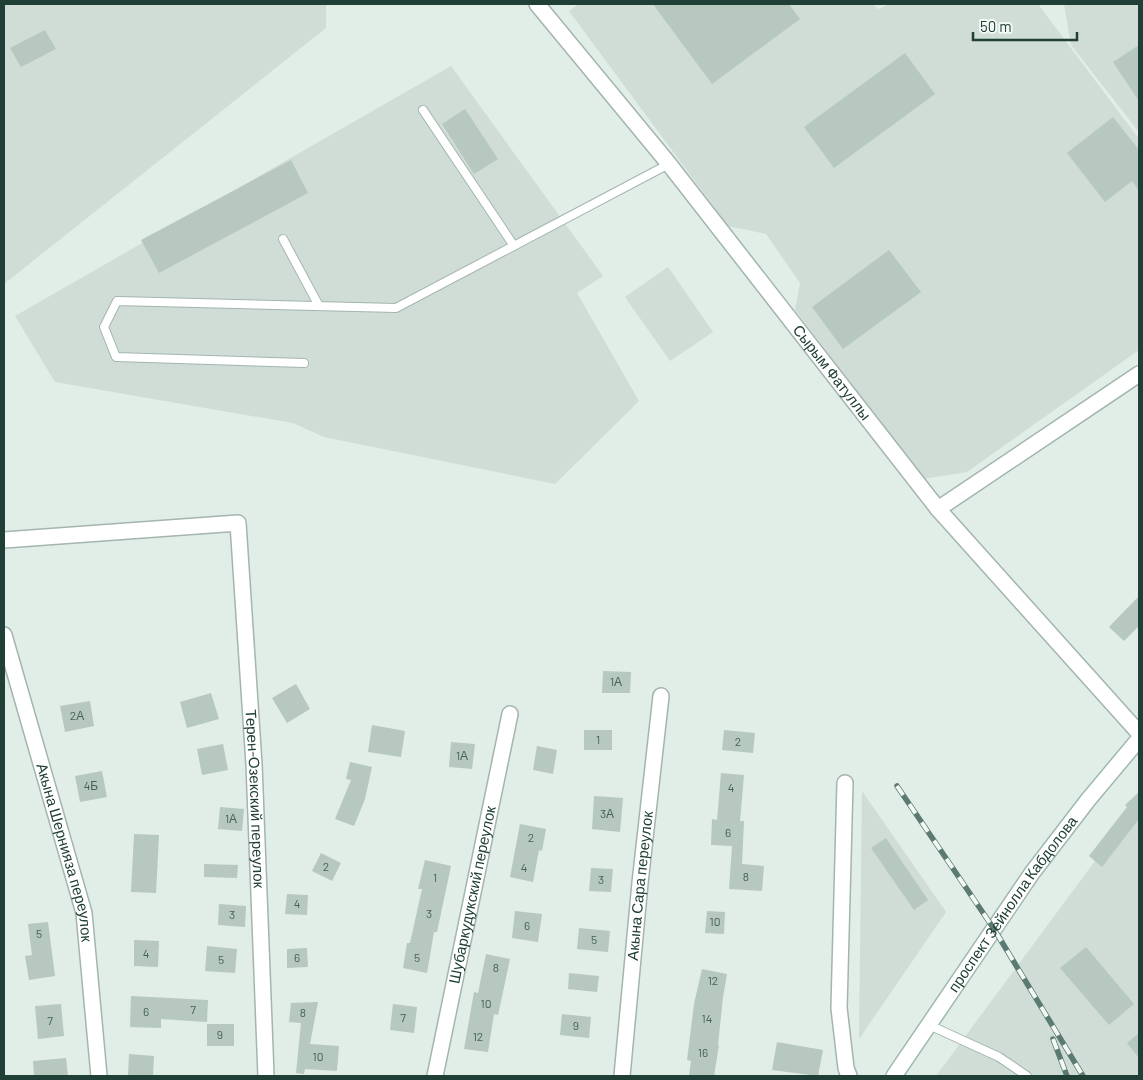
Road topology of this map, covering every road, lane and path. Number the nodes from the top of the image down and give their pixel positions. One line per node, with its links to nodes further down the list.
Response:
1 (537, 4): 3 (street, Сырым Фатуллы)
2 (423, 110): 5 (lane)
3 (669, 164): 5 (lane); 9 (street, Сырым Фатуллы)
4 (283, 240): 6 (lane)
5 (514, 246): 6 (lane)
6 (319, 306): 7 (lane)
7 (304, 364)
8 (1139, 374): 9 (street)
9 (938, 509): 14 (street, Сырым Фатуллы)
10 (4, 540): 19 (street, Терен-Озекский переулок)
11 (4, 635): 18 (street, Акына Шернияза переулок)
12 (661, 696): 21 (street, Акына Сара переулок)
13 (510, 714): 20 (street, Шубаркудукский переулок)
14 (1139, 733)
15 (1139, 739): 17 (street, проспект Зейнолла Кабдолова)
16 (845, 783): 22 (street)
17 (929, 1024): 23 (street, проспект Зейнолла Кабдолова); 24 (lane)
18 (99, 1076)
19 (266, 1076)
20 (435, 1076)
21 (622, 1076)
22 (849, 1076)
23 (894, 1076)
24 (1026, 1076)

